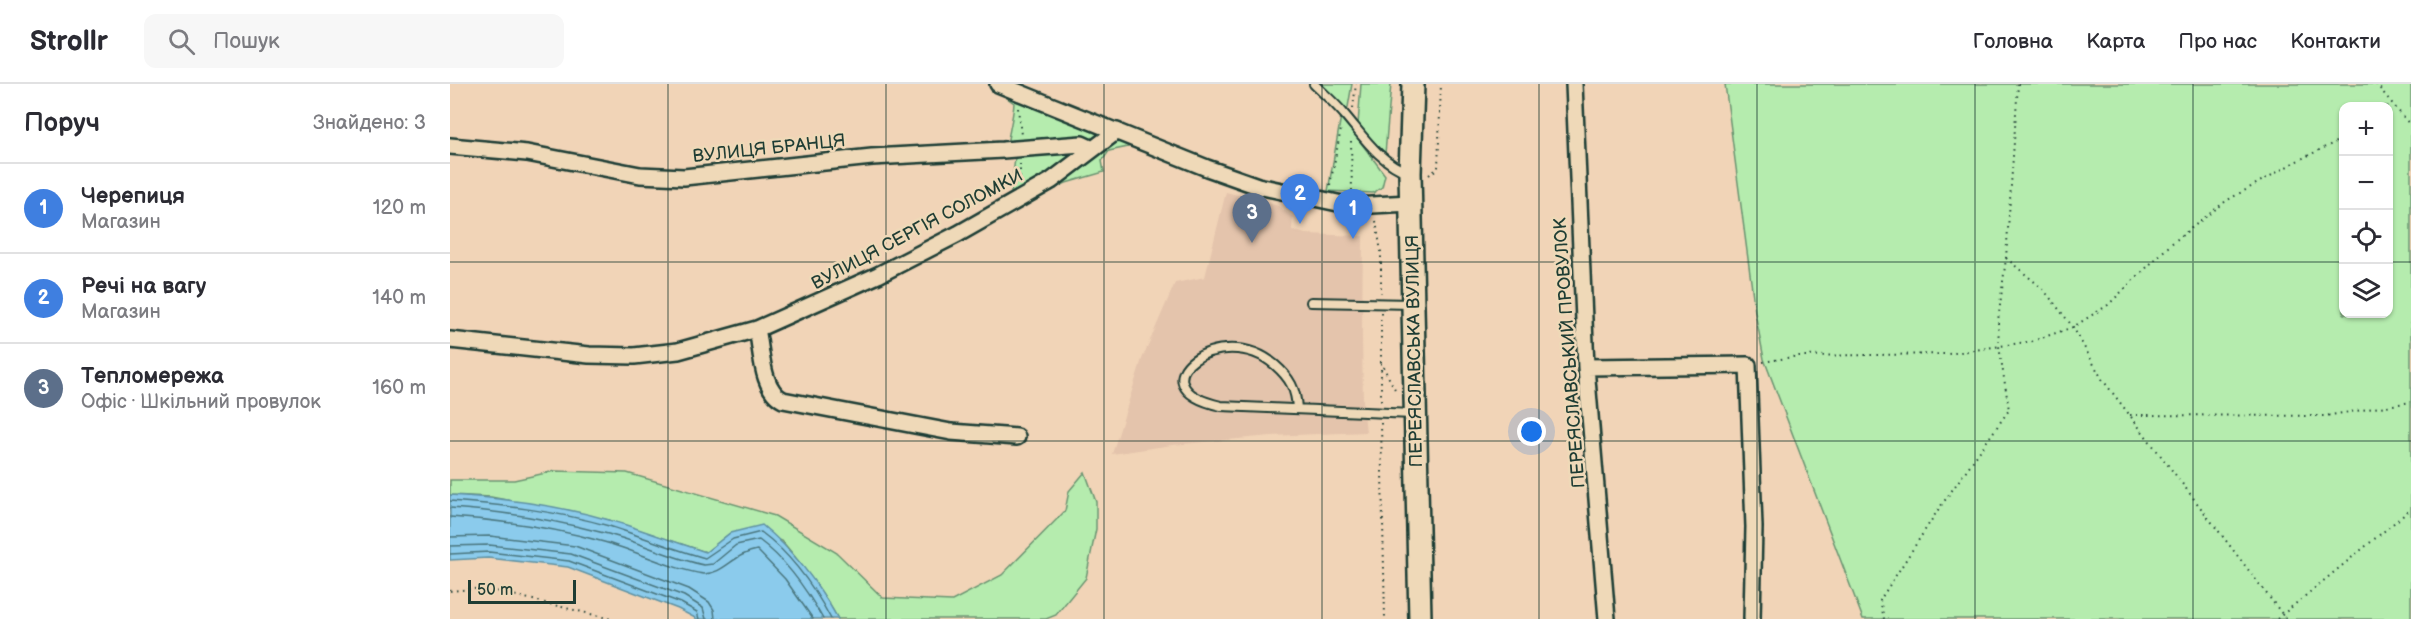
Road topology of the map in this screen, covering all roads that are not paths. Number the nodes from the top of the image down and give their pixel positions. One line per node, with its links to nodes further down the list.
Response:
1 (998, 84): 5 (street)
2 (1314, 84): 8 (lane)
3 (1413, 84): 8 (main road, ПЕРЕЯСЛАВСЬКА ВУЛИЦЯ)
4 (1574, 84): 14 (street, ПЕРЕЯСЛАВСЬКИЙ ПРОВУЛОК)
5 (1117, 131): 7 (street, ВУЛИЦЯ СЕРГІЯ СОЛОМКИ); 9 (street)
6 (450, 146): 7 (street, ВУЛИЦЯ БРАНЦЯ)
7 (1093, 149): 12 (street, ВУЛИЦЯ СЕРГІЯ СОЛОМКИ)
8 (1410, 173): 9 (main road, ПЕРЕЯСЛАВСЬКА ВУЛИЦЯ)
9 (1411, 203): 11 (main road, ПЕРЕЯСЛАВСЬКА ВУЛИЦЯ)
10 (1311, 302): 11 (lane)
11 (1414, 304): 16 (main road, ПЕРЕЯСЛАВСЬКА ВУЛИЦЯ)
12 (758, 329): 13 (street, ВУЛИЦЯ СЕРГІЯ СОЛОМКИ); 17 (street)
13 (450, 340)
14 (1586, 367): 19 (street, ПЕРЕЯСЛАВСЬКИЙ ПРОВУЛОК); 20 (street)
15 (1297, 409): 15 (lane); 16 (lane)
16 (1415, 414): 18 (main road, ПЕРЕЯСЛАВСЬКА ВУЛИЦЯ)
17 (1017, 437)
18 (1420, 619)
19 (1607, 619)
20 (1752, 619)

